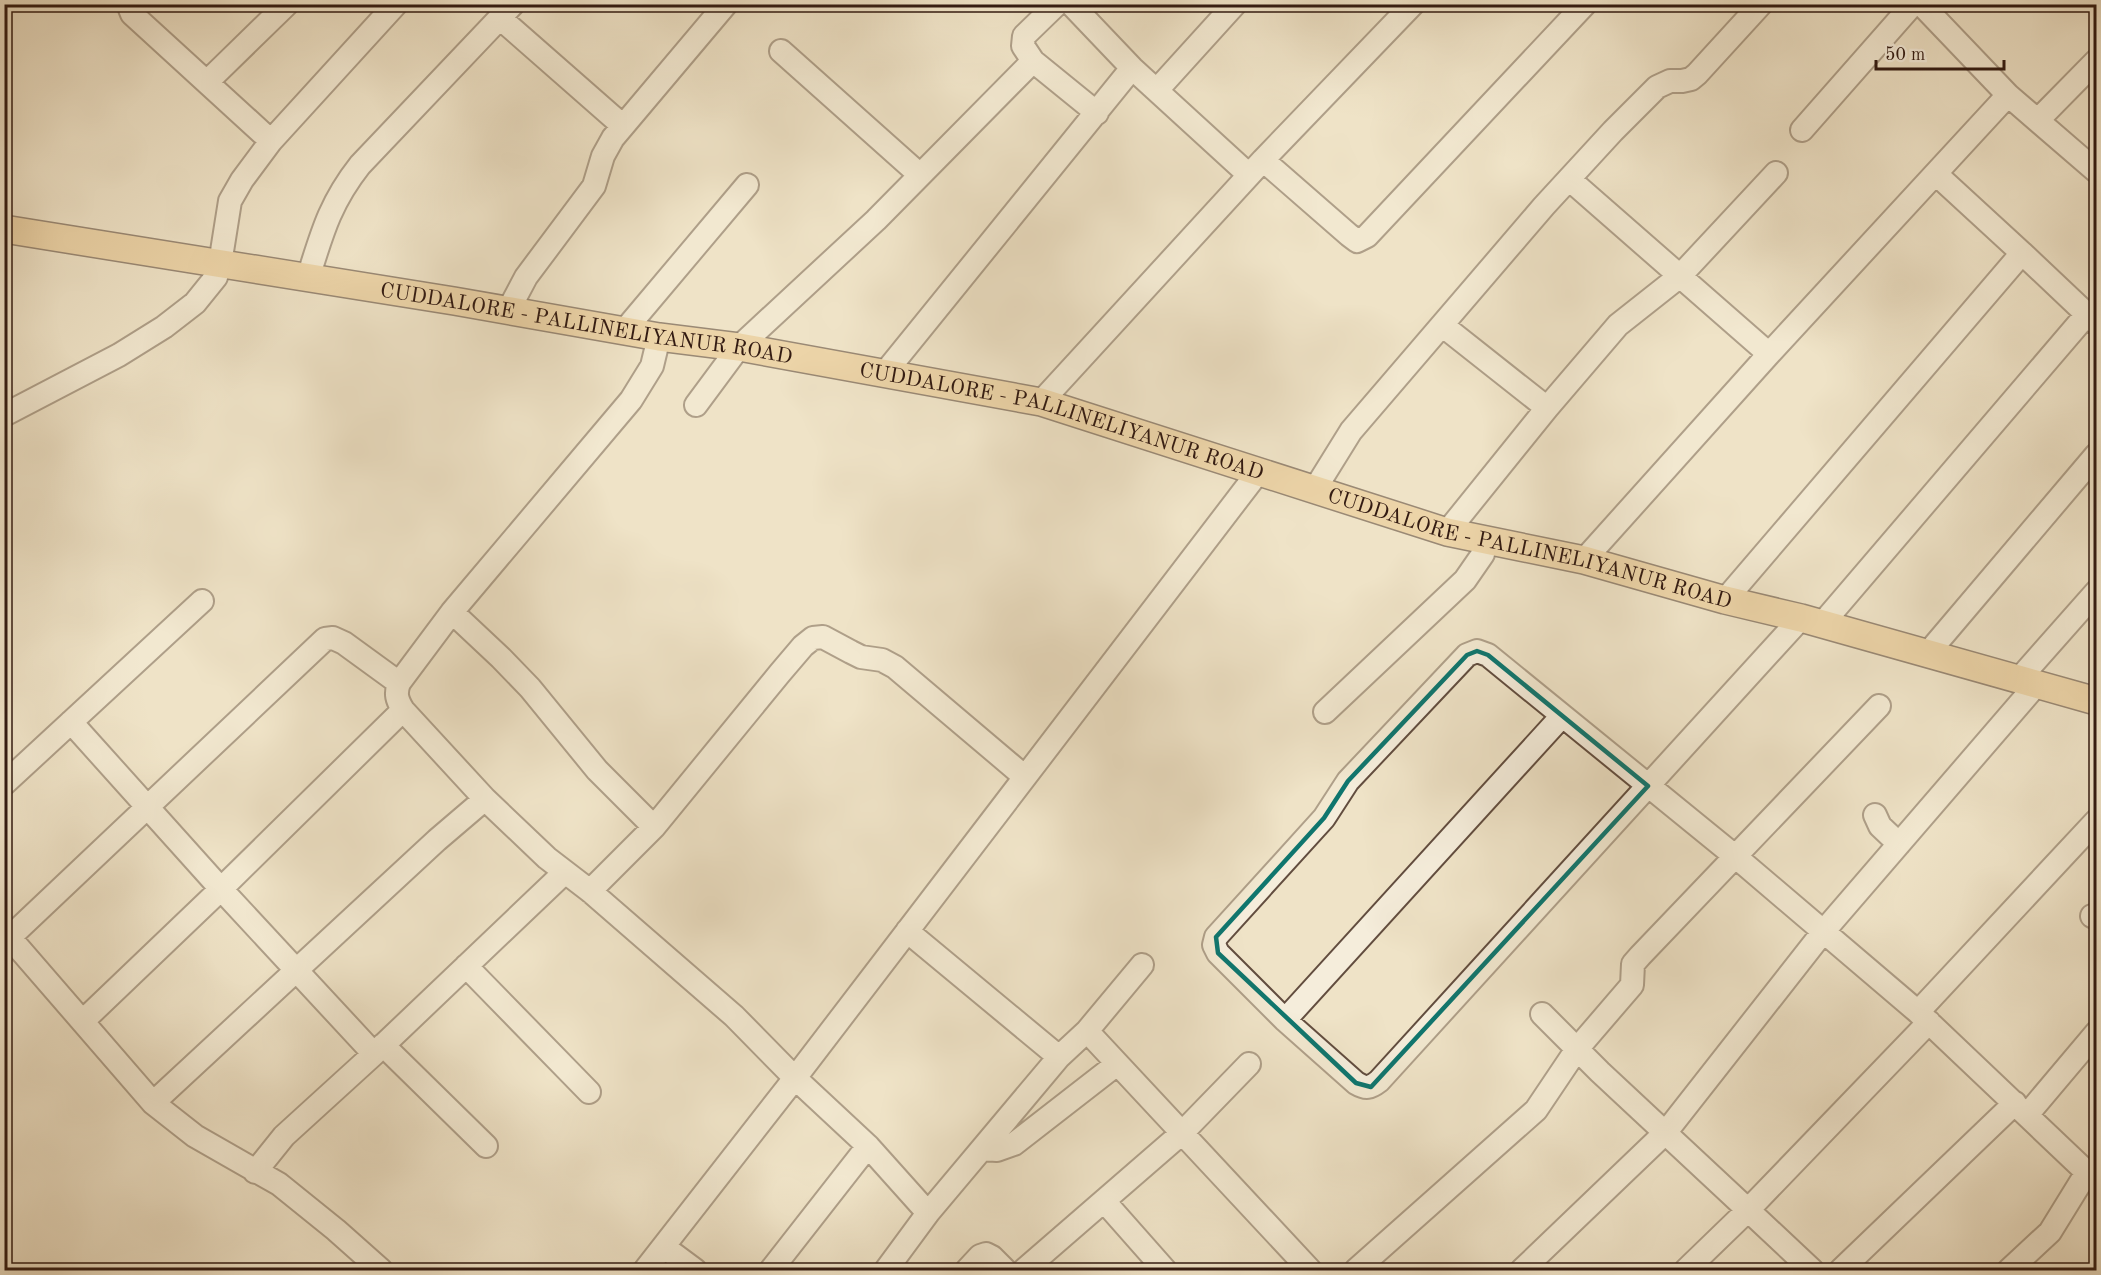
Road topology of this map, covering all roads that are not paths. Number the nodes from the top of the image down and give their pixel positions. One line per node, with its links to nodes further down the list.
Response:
1 (128, 4): 18 (street)
2 (288, 4): 18 (street)
3 (396, 4): 25 (street)
4 (726, 4): 23 (street)
5 (1057, 4): 15 (street)
6 (1071, 4): 17 (street)
7 (1235, 4): 19 (street)
8 (1413, 4): 26 (street)
9 (1585, 4): 26 (street)
10 (1761, 4): 31 (street)
11 (1913, 4): 24 (street)
12 (1921, 4): 20 (street)
13 (506, 11): 23 (street); 37 (street)
14 (781, 51): 30 (street)
15 (1033, 60): 21 (street); 30 (street)
16 (2097, 61): 22 (street)
17 (1132, 68): 19 (street); 21 (street)
18 (207, 82): 25 (street)
19 (1157, 90): 26 (street)
20 (2008, 95): 22 (street); 29 (street)
21 (1096, 113): 45 (street)
22 (2038, 120): 27 (street)
23 (623, 126): 38 (street)
24 (1802, 130)
25 (271, 141): 35 (street)
26 (1256, 167): 46 (street)
27 (2097, 171)
28 (1776, 173): 36 (street)
29 (1936, 174): 34 (street); 44 (street)
30 (920, 175): 43 (street)
31 (1569, 179): 36 (street); 40 (street)
32 (747, 185): 41 (street)
33 (4, 229): 35 (main road, CUDDALORE - PALLINELIYANUR ROAD)
34 (2022, 254): 39 (street); 57 (street)
35 (220, 264): 37 (main road, CUDDALORE - PALLINELIYANUR ROAD); 49 (street)
36 (1680, 276): 44 (street); 48 (street)
37 (308, 278): 38 (main road, CUDDALORE - PALLINELIYANUR ROAD)
38 (508, 310): 41 (main road, CUDDALORE - PALLINELIYANUR ROAD)
39 (2092, 319): 60 (street)
40 (1442, 325): 48 (street); 52 (street)
41 (624, 331): 42 (main road, CUDDALORE - PALLINELIYANUR ROAD)
42 (659, 337): 43 (main road, CUDDALORE - PALLINELIYANUR ROAD); 59 (street)
43 (739, 347): 45 (main road, CUDDALORE - PALLINELIYANUR ROAD); 47 (street)
44 (1769, 354): 55 (street)
45 (884, 374): 46 (main road, CUDDALORE - PALLINELIYANUR ROAD)
46 (1041, 402): 51 (main road, CUDDALORE - PALLINELIYANUR ROAD)
47 (696, 405)
48 (1547, 408): 53 (street)
49 (4, 415)
50 (2097, 455): 61 (street)
51 (1259, 471): 52 (main road, CUDDALORE - PALLINELIYANUR ROAD); 70 (street)
52 (1315, 489): 53 (main road, CUDDALORE - PALLINELIYANUR ROAD)
53 (1447, 532): 54 (main road, CUDDALORE - PALLINELIYANUR ROAD)
54 (1486, 540): 55 (main road, CUDDALORE - PALLINELIYANUR ROAD); 67 (street)
55 (1584, 561): 57 (main road, CUDDALORE - PALLINELIYANUR ROAD)
56 (2097, 592): 62 (street)
57 (1725, 600): 60 (main road, CUDDALORE - PALLINELIYANUR ROAD)
58 (202, 601): 69 (street)
59 (452, 612): 63 (street); 77 (street)
60 (1811, 621): 61 (main road, CUDDALORE - PALLINELIYANUR ROAD); 72 (street)
61 (1928, 653): 62 (main road, CUDDALORE - PALLINELIYANUR ROAD)
62 (2028, 682): 64 (main road, CUDDALORE - PALLINELIYANUR ROAD); 78 (street)
63 (399, 683): 66 (street); 74 (street)
64 (2097, 701)
65 (1879, 706): 79 (street)
66 (403, 710): 73 (street); 81 (street)
67 (1325, 712)
68 (1562, 716): 72 (street); 91 (street); 91 (street)
69 (71, 722): 71 (street); 74 (street)
70 (1025, 777): 77 (street); 83 (street)
71 (4, 783)
72 (1648, 786): 79 (street); 91 (street)
73 (485, 799): 80 (street); 88 (street)
74 (148, 806): 81 (street); 85 (street)
75 (1875, 815): 78 (street)
76 (2097, 821): 90 (street)
77 (654, 827): 82 (street)
78 (1899, 844): 84 (street)
79 (1736, 857): 84 (street); 95 (street)
80 (565, 872): 82 (street); 87 (street)
81 (221, 889): 88 (street); 92 (street)
82 (590, 891): 100 (street)
83 (907, 931): 97 (street); 100 (street)
84 (1823, 932): 90 (street); 104 (street)
85 (7, 934): 92 (street)
86 (1143, 965): 93 (street)
87 (466, 966): 96 (street); 101 (street)
88 (296, 971): 96 (street); 102 (street)
89 (1542, 1014): 95 (street)
90 (1923, 1017): 103 (street); 112 (street)
91 (1285, 1020)
92 (83, 1021): 102 (street)
93 (1087, 1031): 97 (street); 98 (street)
94 (2097, 1033): 103 (street)
95 (1577, 1049): 104 (street); 125 (street)
96 (379, 1050): 106 (street); 109 (street)
97 (1059, 1057): 108 (street)
98 (1117, 1064): 105 (street); 108 (street)
99 (1249, 1064): 105 (street)
100 (795, 1078): 107 (street); 114 (street)
101 (589, 1092)
102 (153, 1103): 109 (street)
103 (2021, 1109): 110 (street); 129 (street)
104 (1666, 1132): 112 (street); 126 (street)
105 (1182, 1133): 111 (street); 115 (street)
106 (486, 1146)
107 (868, 1146): 113 (street); 119 (street)
108 (982, 1149): 113 (street)
109 (255, 1172): 116 (street)
110 (2092, 1177): 130 (street)
111 (1104, 1201): 123 (street); 124 (street)
112 (1748, 1210): 127 (street); 128 (street)
113 (928, 1213): 120 (street)
114 (664, 1247): 117 (street); 118 (street)
115 (1300, 1267)
116 (381, 1270)
117 (645, 1270)
118 (695, 1270)
119 (771, 1270)
120 (886, 1270)
121 (967, 1270): 122 (street)
122 (1005, 1270)
123 (1024, 1270)
124 (1165, 1270)
125 (1356, 1270)
126 (1522, 1270)
127 (1686, 1270)
128 (1812, 1270)
129 (1841, 1270)
130 (2009, 1270)

